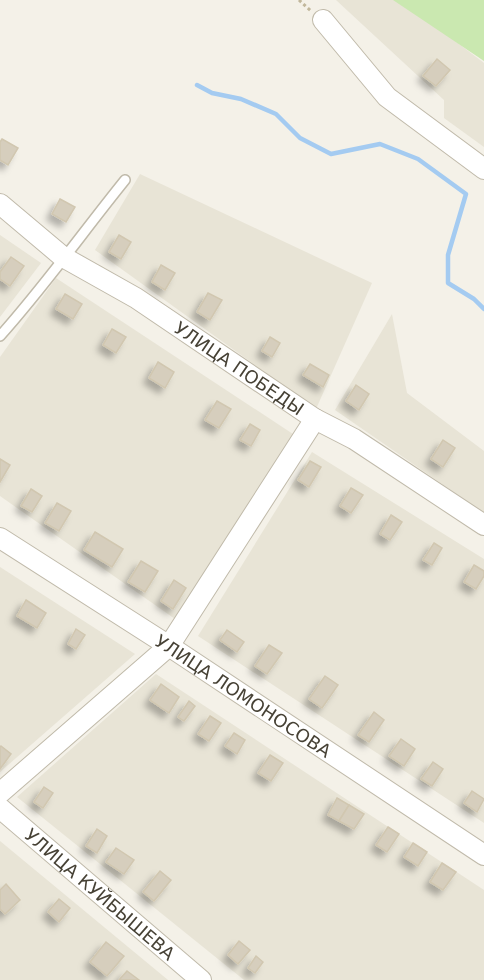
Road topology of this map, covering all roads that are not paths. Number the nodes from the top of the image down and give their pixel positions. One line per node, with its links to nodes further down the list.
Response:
1 (323, 20): 2 (street)
2 (484, 169)
3 (125, 180): 5 (lane)
4 (0, 204): 5 (street, УЛИЦА ПОБЕДЫ)
5 (63, 257): 6 (lane); 7 (street, УЛИЦА ПОБЕДЫ)
6 (0, 336)
7 (315, 419): 8 (street, УЛИЦА ПОБЕДЫ); 10 (street)
8 (484, 525)
9 (0, 538): 10 (street, УЛИЦА ЛОМОНОСОВА)
10 (169, 646): 11 (street); 13 (street, УЛИЦА ЛОМОНОСОВА)
11 (0, 793)
12 (0, 808): 14 (street, УЛИЦА КУЙБЫШЕВА)
13 (484, 855)
14 (201, 980)

